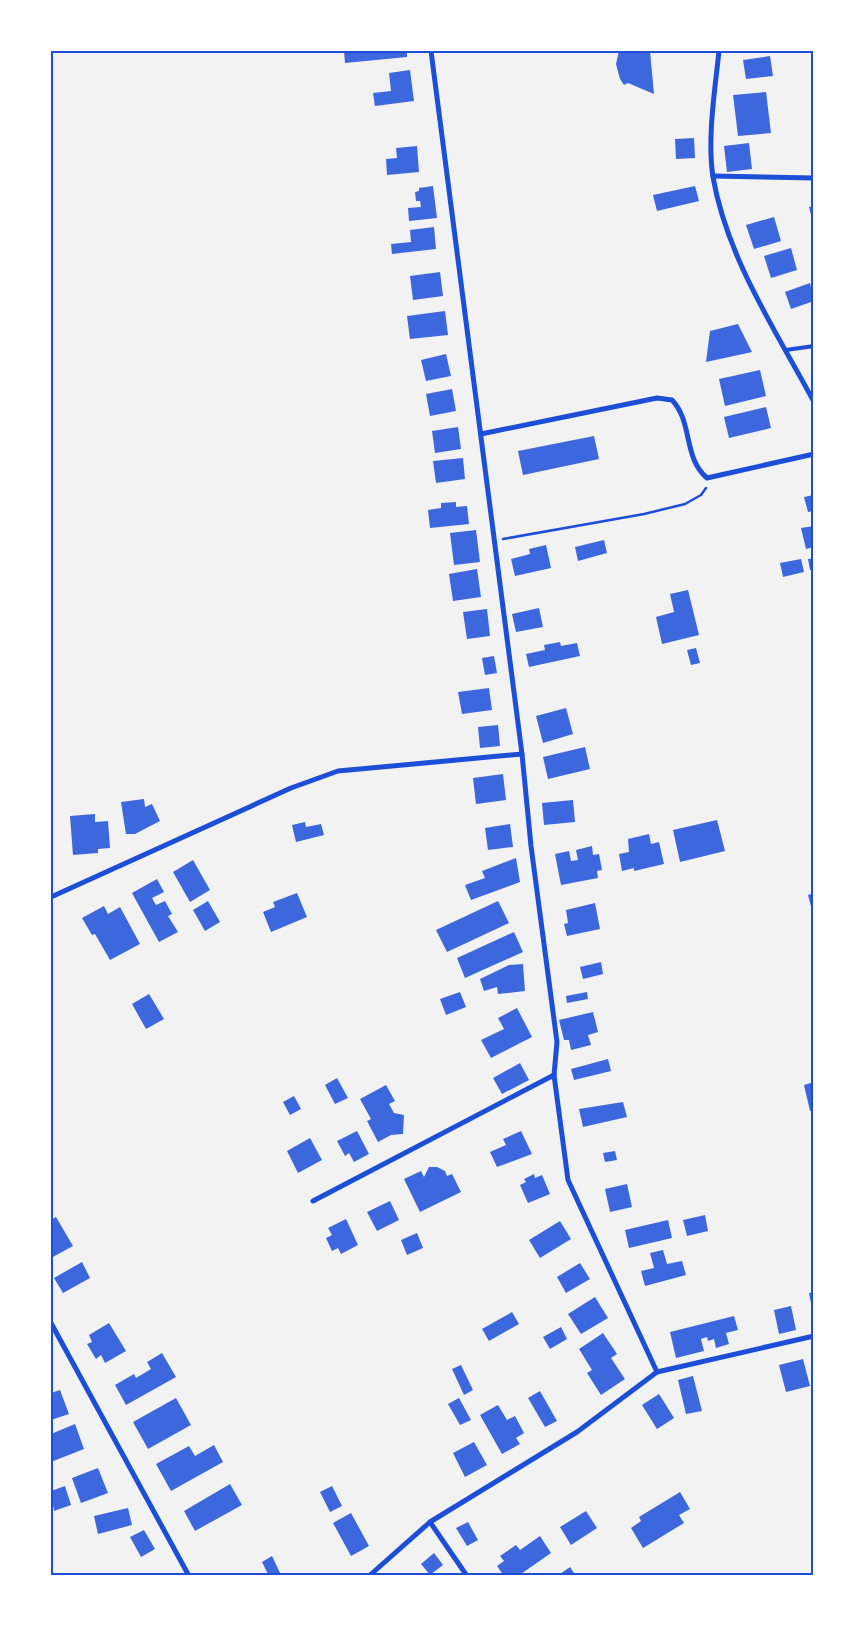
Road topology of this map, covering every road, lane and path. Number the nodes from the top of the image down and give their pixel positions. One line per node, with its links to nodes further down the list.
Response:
1 (431, 51): 8 (street)
2 (719, 51): 3 (street)
3 (713, 176): 4 (street); 6 (street)
4 (814, 178)
5 (814, 346): 6 (lane)
6 (786, 350): 7 (street)
7 (814, 402)
8 (481, 434): 10 (street); 11 (street)
9 (814, 454): 10 (street)
10 (716, 477): 11 (path)
11 (494, 541): 12 (street)
12 (522, 754): 13 (street); 14 (street)
13 (51, 897)
14 (554, 1075): 15 (street); 18 (street)
15 (312, 1200)
16 (51, 1323): 20 (street)
17 (814, 1336): 18 (street)
18 (657, 1372): 19 (street)
19 (430, 1522): 21 (street); 22 (street)
20 (189, 1576)
21 (368, 1576)
22 (467, 1576)

